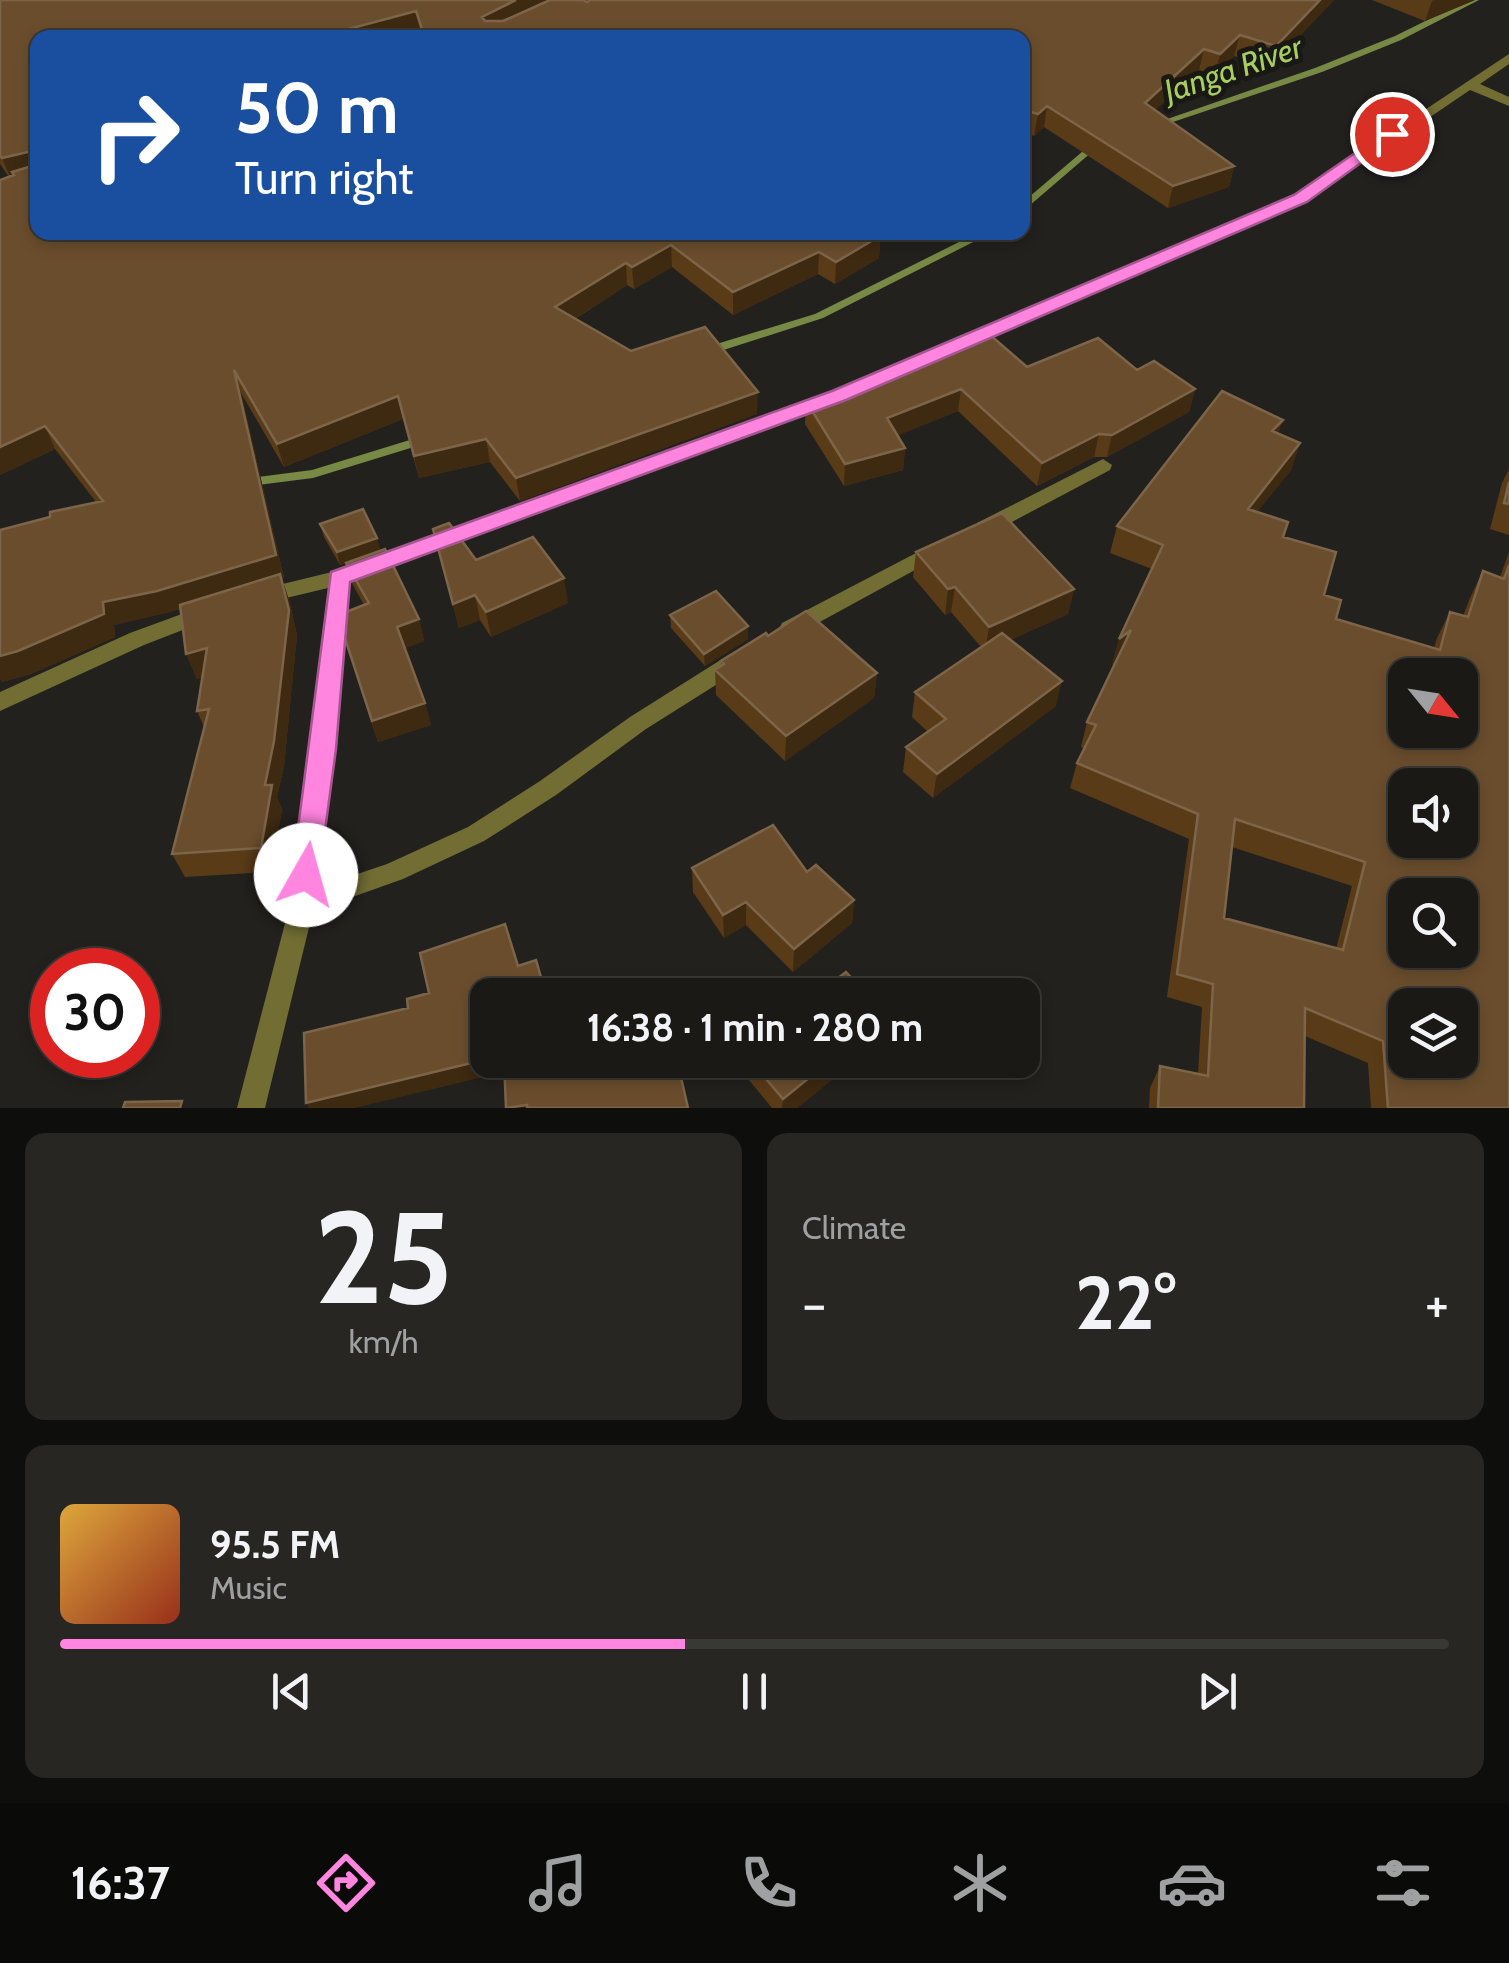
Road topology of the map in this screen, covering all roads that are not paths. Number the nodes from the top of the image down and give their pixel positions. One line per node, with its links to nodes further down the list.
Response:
1 (1509, 58): 2 (street)
2 (1470, 85): 3 (street); 5 (street)
3 (1509, 102)
4 (1103, 465): 7 (street)
5 (339, 578): 6 (street); 7 (street)
6 (0, 702)
7 (302, 904): 8 (street)
8 (251, 1108)

